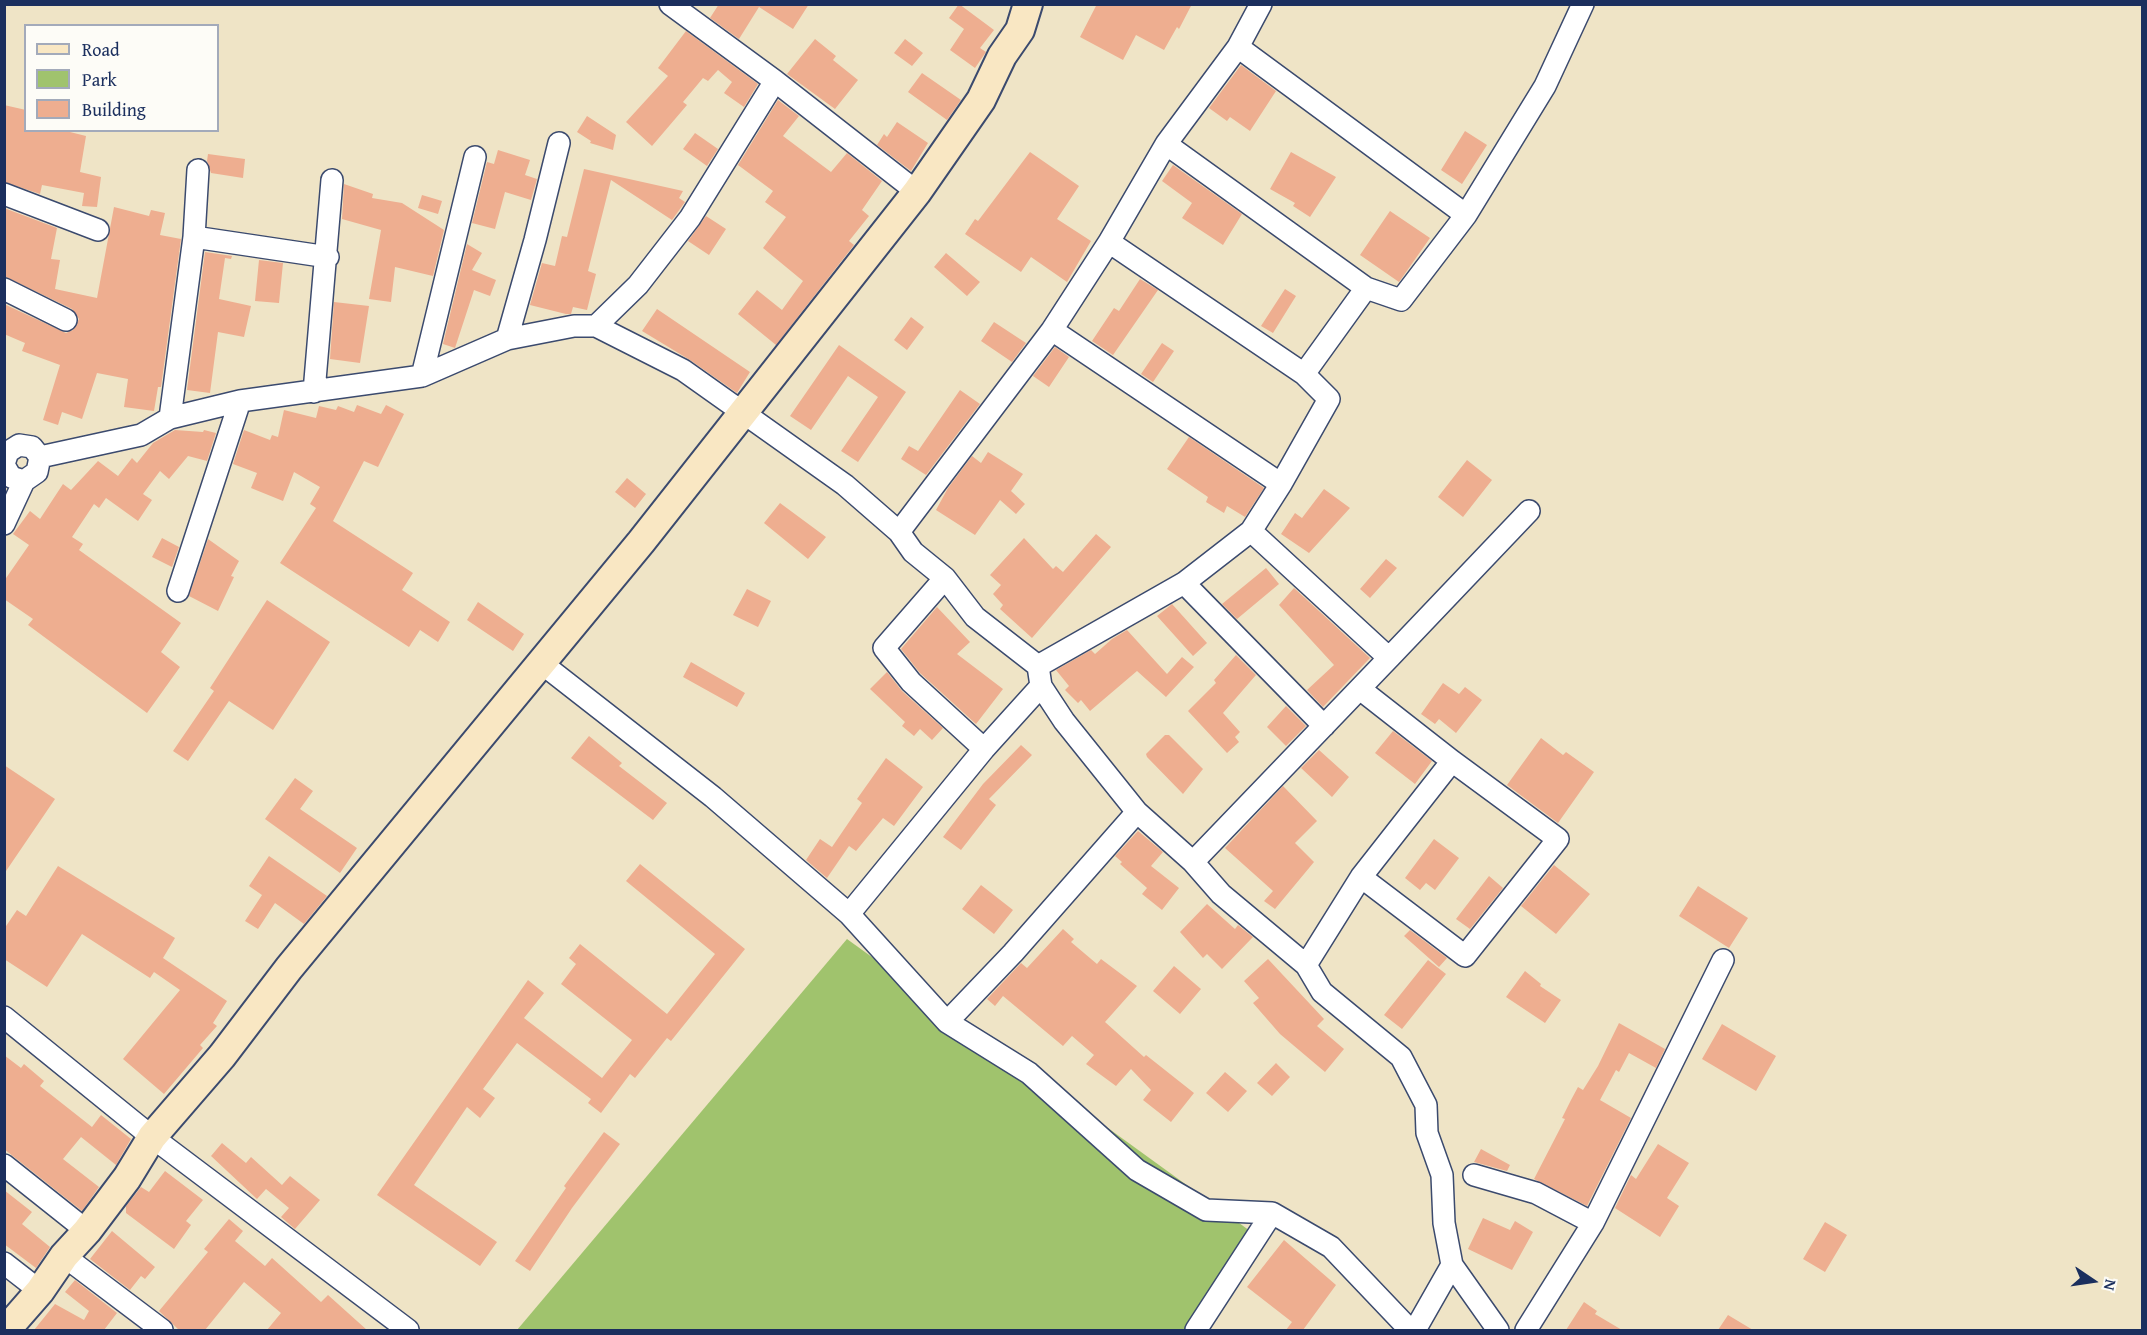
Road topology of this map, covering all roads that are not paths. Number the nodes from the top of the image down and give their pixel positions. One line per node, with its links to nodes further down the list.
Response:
1 (670, 4): 6 (street)
2 (1028, 4): 12 (main road)
3 (1261, 4): 5 (street)
4 (1583, 4): 14 (street)
5 (1238, 47): 8 (street); 14 (street)
6 (775, 81): 12 (street); 22 (street)
7 (559, 143): 24 (street)
8 (1166, 144): 17 (street); 19 (street)
9 (475, 157): 26 (street)
10 (198, 170): 16 (street)
11 (332, 180): 18 (street)
12 (917, 192): 29 (main road)
13 (4, 194): 15 (street)
14 (1466, 214): 19 (street)
15 (98, 230)
16 (194, 237): 18 (street); 30 (street)
17 (1109, 242): 23 (street); 25 (street)
18 (328, 257): 27 (street)
19 (1366, 288): 25 (street)
20 (4, 289): 21 (street)
21 (66, 320)
22 (596, 326): 24 (street); 29 (street)
23 (1052, 330): 34 (street); 38 (street)
24 (507, 339): 26 (street)
25 (1304, 374): 34 (street)
26 (422, 376): 27 (street)
27 (315, 392): 28 (street)
28 (240, 401): 30 (street); 41 (street)
29 (744, 412): 38 (street); 43 (main road)
30 (170, 418): 32 (street)
31 (5, 457): 32 (street); 33 (street)
32 (40, 457): 33 (street)
33 (24, 481): 36 (street)
34 (1281, 484): 37 (street)
35 (1529, 511): 42 (street)
36 (4, 524)
37 (1251, 531): 40 (street); 42 (street)
38 (899, 532): 39 (street)
39 (945, 578): 44 (street); 47 (street)
40 (1184, 582): 44 (street); 46 (street)
41 (178, 591)
42 (1389, 658): 45 (street)
43 (540, 662): 52 (street); 57 (main road)
44 (1039, 676): 47 (street); 49 (street)
45 (1360, 689): 46 (street); 48 (street)
46 (1324, 726): 50 (street)
47 (984, 749): 52 (street)
48 (1452, 761): 51 (street); 51 (street)
49 (1137, 812): 50 (street); 56 (street)
50 (1193, 862): 54 (street)
51 (1361, 878): 54 (street)
52 (849, 914): 56 (street)
53 (1723, 960): 61 (street)
54 (1306, 965): 65 (street)
55 (4, 1017): 57 (street)
56 (947, 1022): 60 (street)
57 (152, 1137): 62 (main road); 69 (street)
58 (4, 1165): 62 (street)
59 (1474, 1176): 61 (street)
60 (1272, 1213): 70 (street); 71 (street)
61 (1593, 1223): 73 (street)
62 (87, 1231): 63 (main road)
63 (64, 1256): 66 (main road); 67 (street)
64 (4, 1263): 66 (street)
65 (1452, 1265): 71 (street); 72 (street)
66 (40, 1292): 68 (main road)
67 (150, 1327)
68 (6, 1330)
69 (408, 1330)
70 (1196, 1330)
71 (1413, 1330)
72 (1498, 1330)
73 (1526, 1330)

